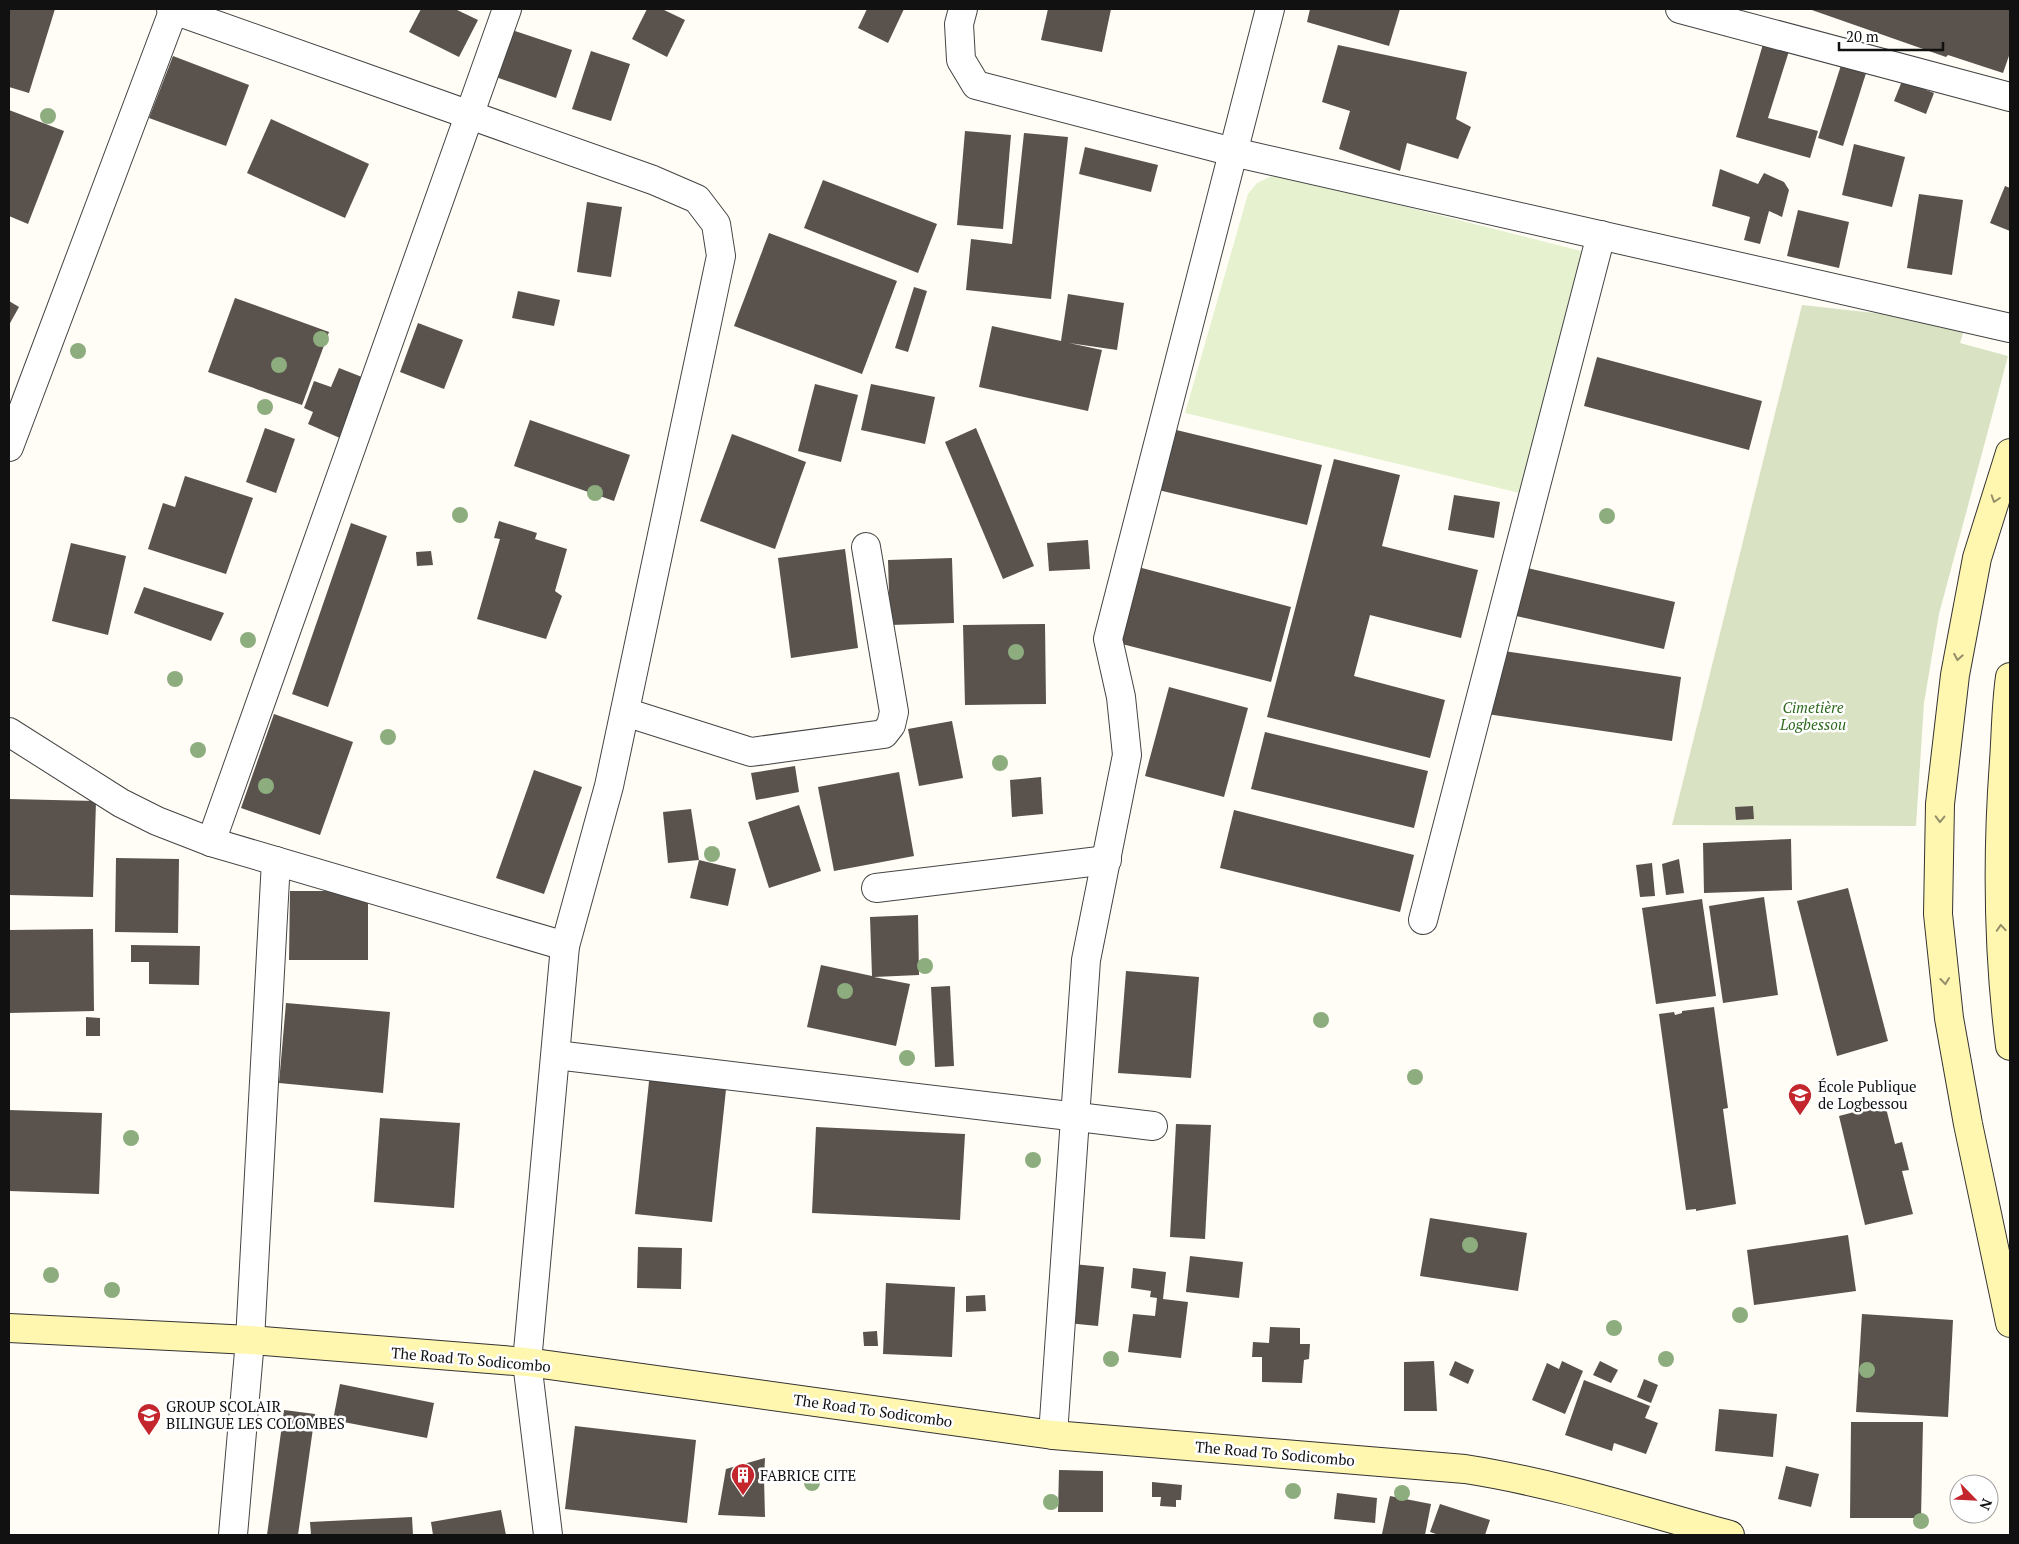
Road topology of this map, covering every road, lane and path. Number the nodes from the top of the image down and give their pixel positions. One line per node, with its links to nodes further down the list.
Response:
1 (173, 9): 7 (street); 11 (street)
2 (507, 9): 7 (street)
3 (963, 9): 8 (street)
4 (1270, 9): 8 (street)
5 (1680, 9): 6 (street)
6 (2010, 97)
7 (470, 115): 15 (street); 17 (street)
8 (1232, 152): 9 (street); 18 (street)
9 (1601, 235): 10 (street); 21 (street)
10 (2010, 328)
11 (9, 447)
12 (2010, 453): 27 (main road, one-way to 27)
13 (866, 547): 15 (street)
14 (2010, 677): 23 (main road, one-way to 14)
15 (625, 712): 22 (street)
16 (9, 732): 17 (street)
17 (211, 842): 19 (street)
18 (1107, 860): 20 (street); 25 (street)
19 (276, 861): 22 (street); 29 (street)
20 (876, 888)
21 (1423, 920)
22 (565, 946): 24 (street)
23 (2010, 1046)
24 (556, 1055): 25 (street); 30 (street)
25 (1076, 1116): 26 (street); 31 (street)
26 (1153, 1126)
27 (2010, 1324)
28 (9, 1328): 29 (main road, The Road To Sodicombo)
29 (250, 1340): 30 (main road, The Road To Sodicombo); 32 (street)
30 (527, 1362): 31 (main road, The Road To Sodicombo); 33 (street)
31 (1053, 1434): 34 (main road, The Road To Sodicombo)
32 (233, 1535)
33 (548, 1535)
34 (1730, 1535)

